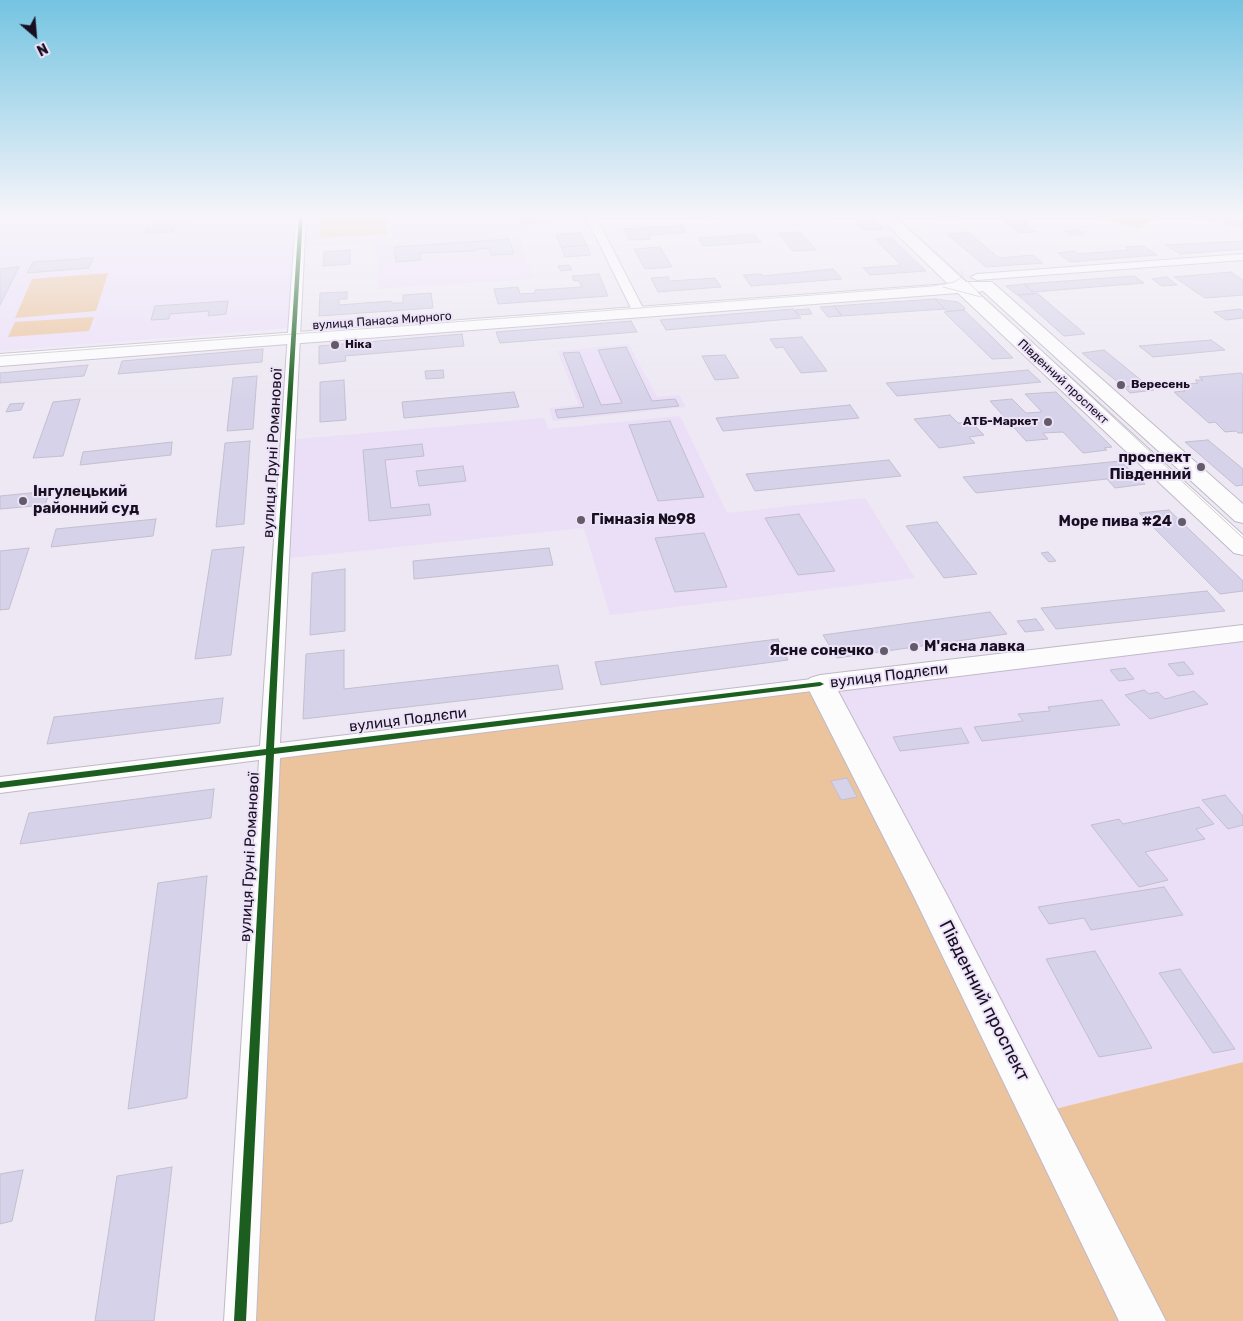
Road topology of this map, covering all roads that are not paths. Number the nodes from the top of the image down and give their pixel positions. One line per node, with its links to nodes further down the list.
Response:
1 (297, 277): 8 (street, вулиця Груні Романової)
2 (621, 277): 7 (street)
3 (962, 277): 6 (main road, Південний проспект)
4 (964, 277): 6 (main road, Південний проспект)
5 (1028, 277): 6 (street, вулиця Панаса Мирного)
6 (969, 282): 7 (main road, вулиця Панаса Мирного); 11 (main road, Південний проспект); 12 (main road, Південний проспект)
7 (637, 307): 8 (main road, вулиця Панаса Мирного)
8 (293, 333): 9 (main road, вулиця Панаса Мирного); 10 (main road, вулиця Панаса Мирного); 15 (street, вулиця Груні Романової)
9 (0, 351)
10 (0, 360)
11 (1243, 516)
12 (1243, 548)
13 (1243, 633): 14 (main road, вулиця Подлєпи)
14 (820, 684): 15 (street, вулиця Подлєпи); 18 (main road, Південний проспект)
15 (270, 751): 16 (street, вулиця Подлєпи); 17 (street, вулиця Груні Романової)
16 (0, 785)
17 (240, 1321)
18 (1142, 1321)

